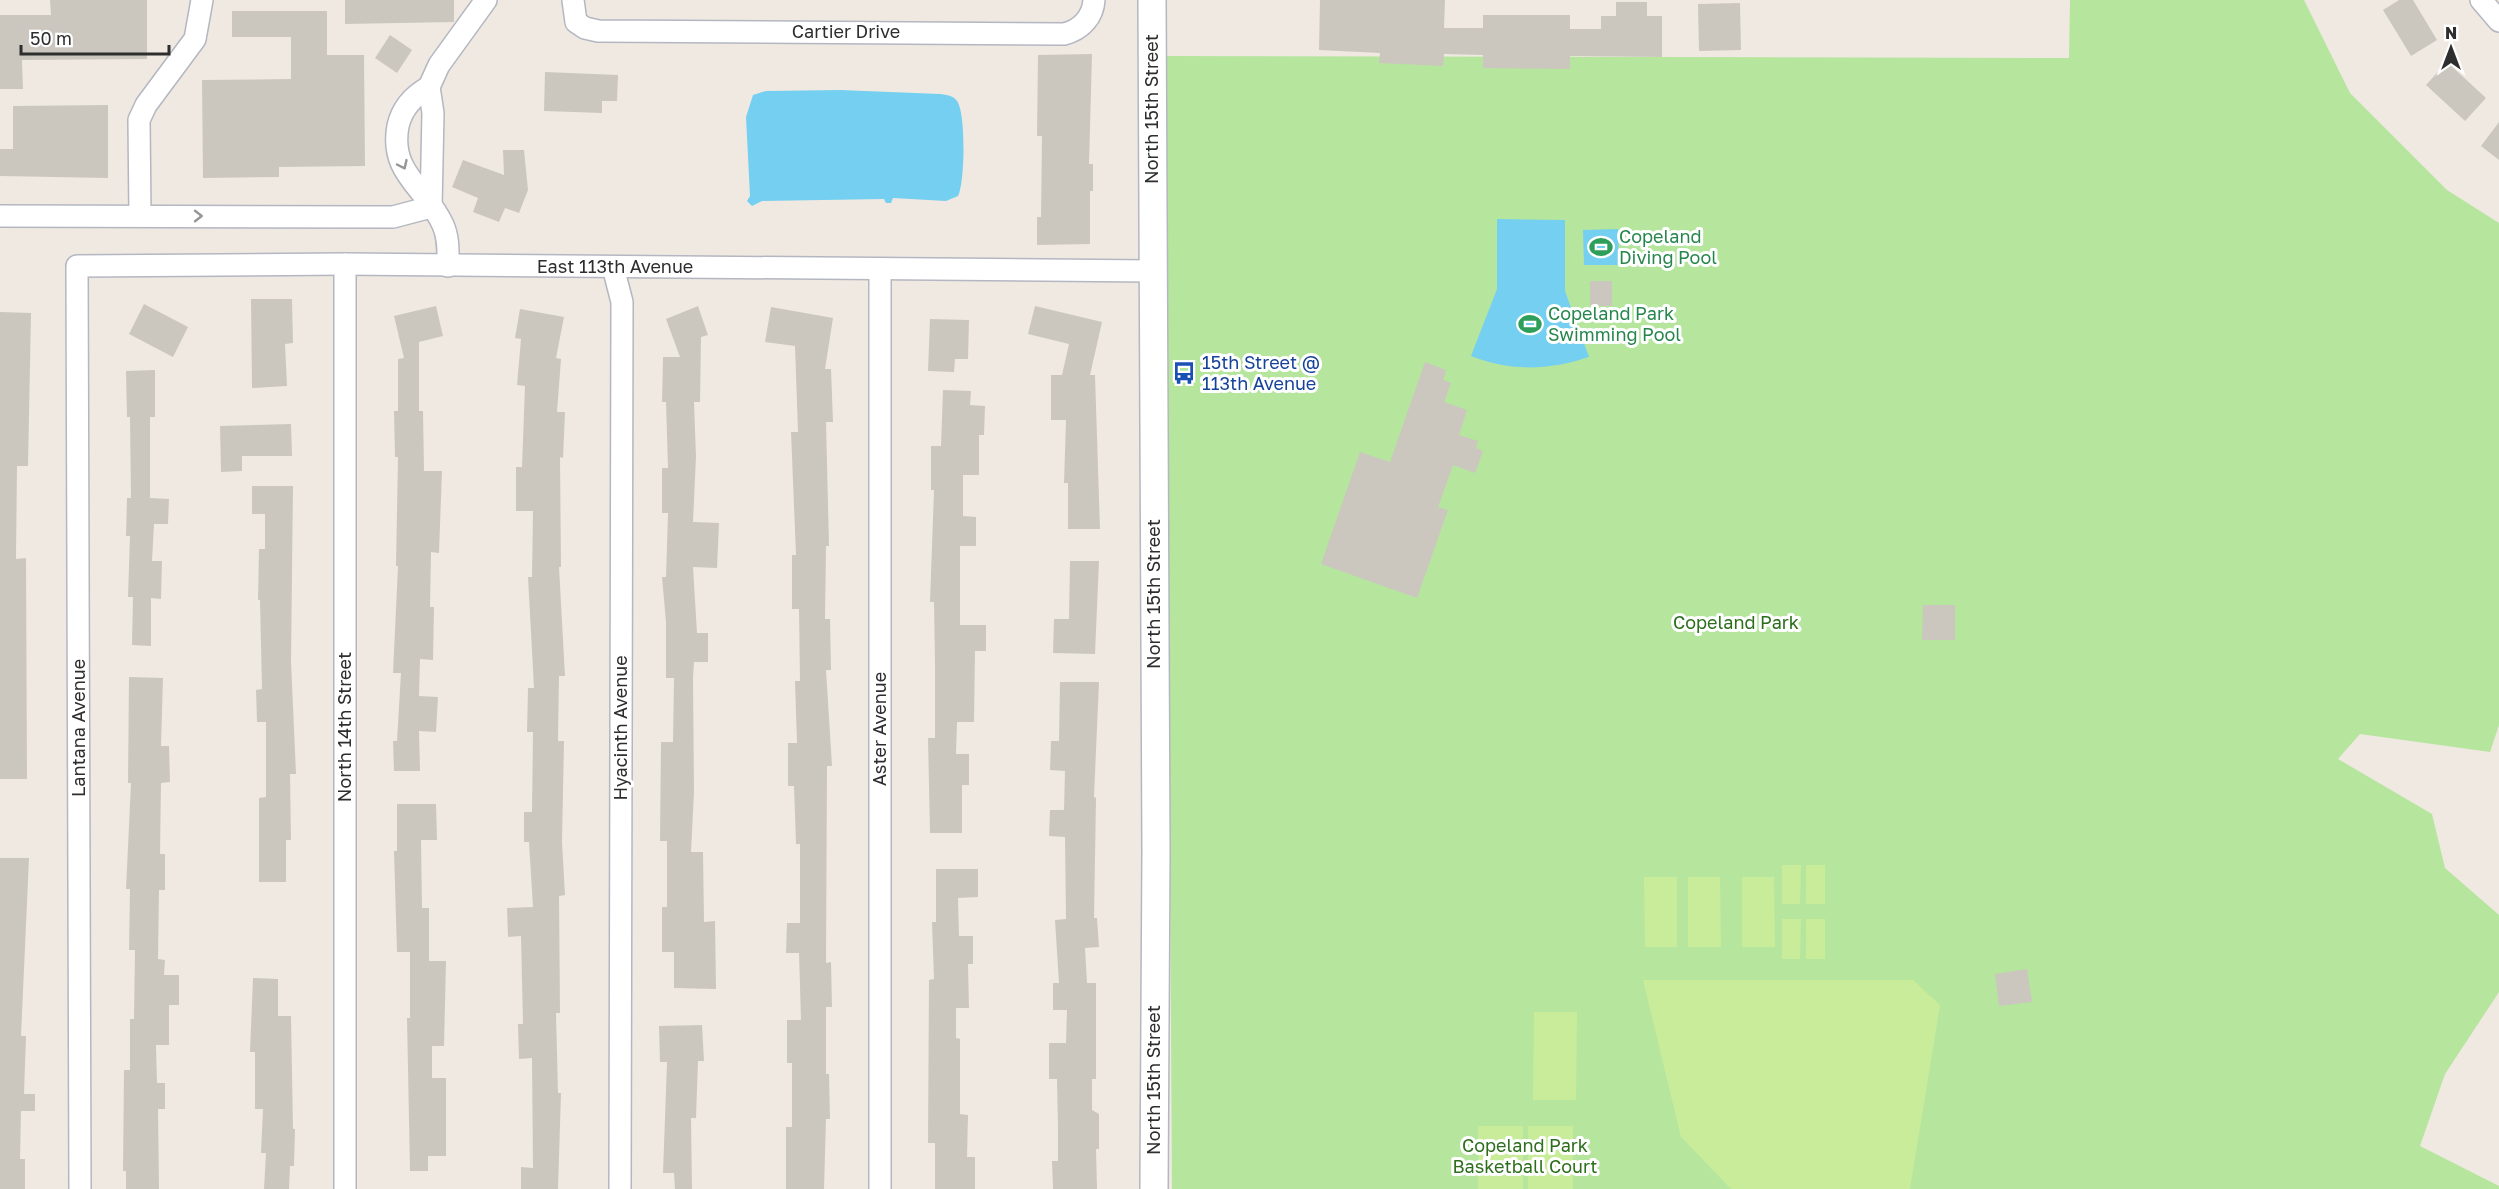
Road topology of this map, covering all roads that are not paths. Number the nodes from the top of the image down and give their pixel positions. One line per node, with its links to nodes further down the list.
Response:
1 (202, 0): 11 (street)
2 (486, 0): 8 (street)
3 (573, 0): 4 (street, Cartier Drive)
4 (1094, 0)
5 (1152, 0): 17 (street, North 15th Street)
6 (2481, 0): 7 (street)
7 (2499, 21)
8 (429, 87): 9 (street); 9 (street, one-way to 9)
9 (431, 207): 11 (street, one-way to 9); 14 (street)
10 (0, 216): 11 (street)
11 (140, 216)
12 (345, 264): 13 (street, East 113th Avenue); 14 (street, East 113th Avenue); 19 (street, North 14th Street)
13 (77, 266): 18 (street, Lantana Avenue)
14 (448, 266): 15 (street, East 113th Avenue)
15 (613, 267): 16 (street, East 113th Avenue); 20 (street, Hyacinth Avenue)
16 (880, 269): 17 (street, East 113th Avenue); 21 (street, Aster Avenue)
17 (1152, 271): 22 (street, North 15th Street)
18 (80, 1189)
19 (345, 1189)
20 (620, 1189)
21 (879, 1189)
22 (1154, 1189)

